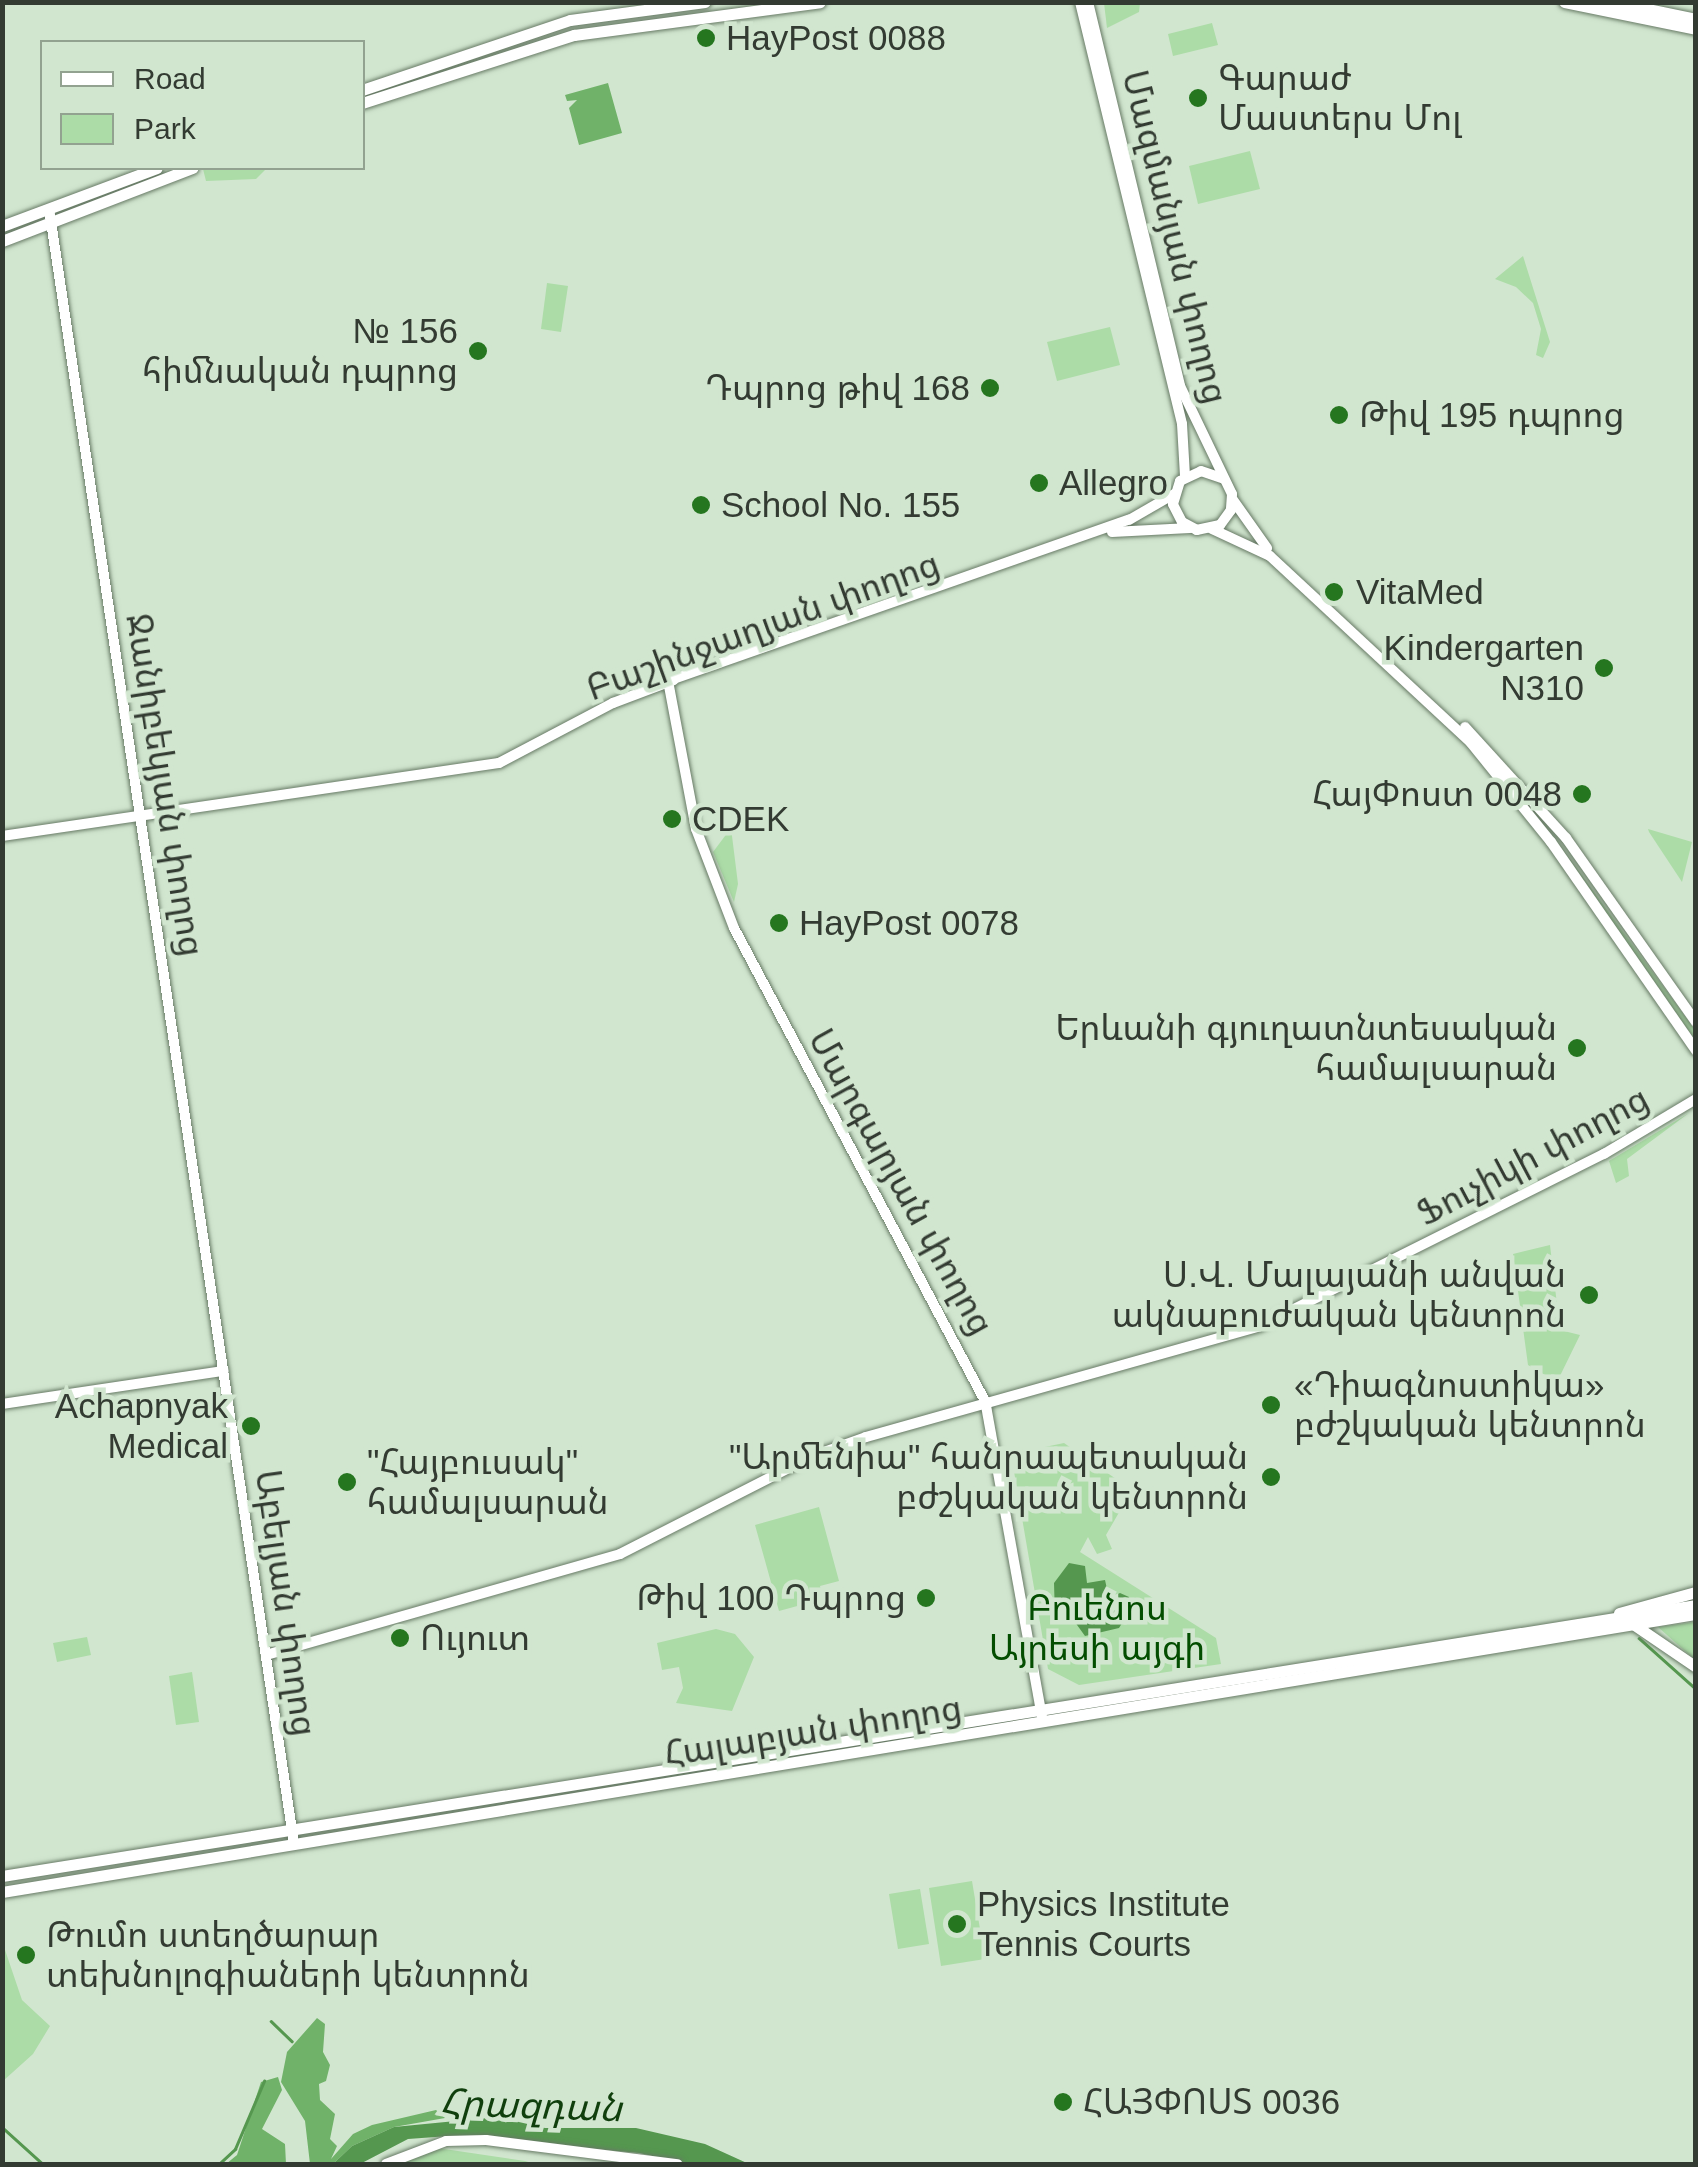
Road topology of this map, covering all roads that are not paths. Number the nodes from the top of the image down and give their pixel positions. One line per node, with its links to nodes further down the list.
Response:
1 (705, 2): 9 (main road)
2 (820, 2): 10 (main road)
3 (1080, 2): 16 (main road, Մազմանյան փողոց)
4 (1088, 2): 17 (main road, Մազմանյան փողոց)
5 (1565, 2): 8 (highway)
6 (1610, 2): 7 (highway)
7 (1696, 20)
8 (1696, 29)
9 (365, 89)
10 (365, 102)
11 (153, 170): 13 (main road)
12 (186, 170): 13 (main road)
13 (50, 216): 14 (main road); 15 (main road); 23 (main road, Ջանիբեկյան փողոց)
14 (2, 226)
15 (2, 241)
16 (1185, 476): 17 (main road); 18 (main road)
17 (1224, 480): 19 (main road)
18 (1174, 494): 20 (main road); 22 (main road, Բաշինջաղյան փողոց)
19 (1233, 500): 21 (main road); 25 (main road)
20 (1190, 528): 21 (main road); 22 (main road, Բաշինջաղյան փողոց)
21 (1212, 530): 26 (main road)
22 (668, 681): 23 (main road, Բաշինջաղյան փողոց); 29 (main road, Մարգարյան փողոց)
23 (142, 814): 24 (main road, Բաշինջաղյան փողոց); 28 (main road, Ջանիբեկյան փողոց)
24 (2, 836)
25 (1696, 1022)
26 (1696, 1051)
27 (1696, 1099): 29 (main road, Ֆուչիկի փողոց)
28 (224, 1370): 30 (main road); 36 (main road, Աբելյան փողոց)
29 (986, 1401): 36 (main road, Ֆուչիկի փողոց); 38 (main road, Մարգարյան փողոց)
30 (2, 1404)
31 (1696, 1592): 33 (main road)
32 (1696, 1605): 33 (main road)
33 (1631, 1614): 34 (main road); 35 (main road, Հալաբյան փողոց); 35 (main road); 37 (main road)
34 (1696, 1614)
35 (1617, 1621): 38 (main road, Հալաբյան փողոց)
36 (266, 1655): 42 (main road, Աբելյան փողոց)
37 (1696, 1667)
38 (1045, 1714): 39 (main road, Հալաբյան փողոց)
39 (580, 1790): 40 (main road, Հալաբյան փողոց); 41 (main road, Հալաբյան փողոց)
40 (390, 1813): 41 (main road); 42 (main road, Հալաբյան փողոց)
41 (392, 1827): 43 (main road, Հալաբյան փողոց)
42 (292, 1829): 43 (main road, Աբելյան փողոց); 44 (main road, Հալաբյան փողոց)
43 (294, 1844): 45 (main road, Հալաբյան փողոց)
44 (2, 1876)
45 (2, 1892)
46 (386, 2164): 47 (main road)
47 (678, 2164)

